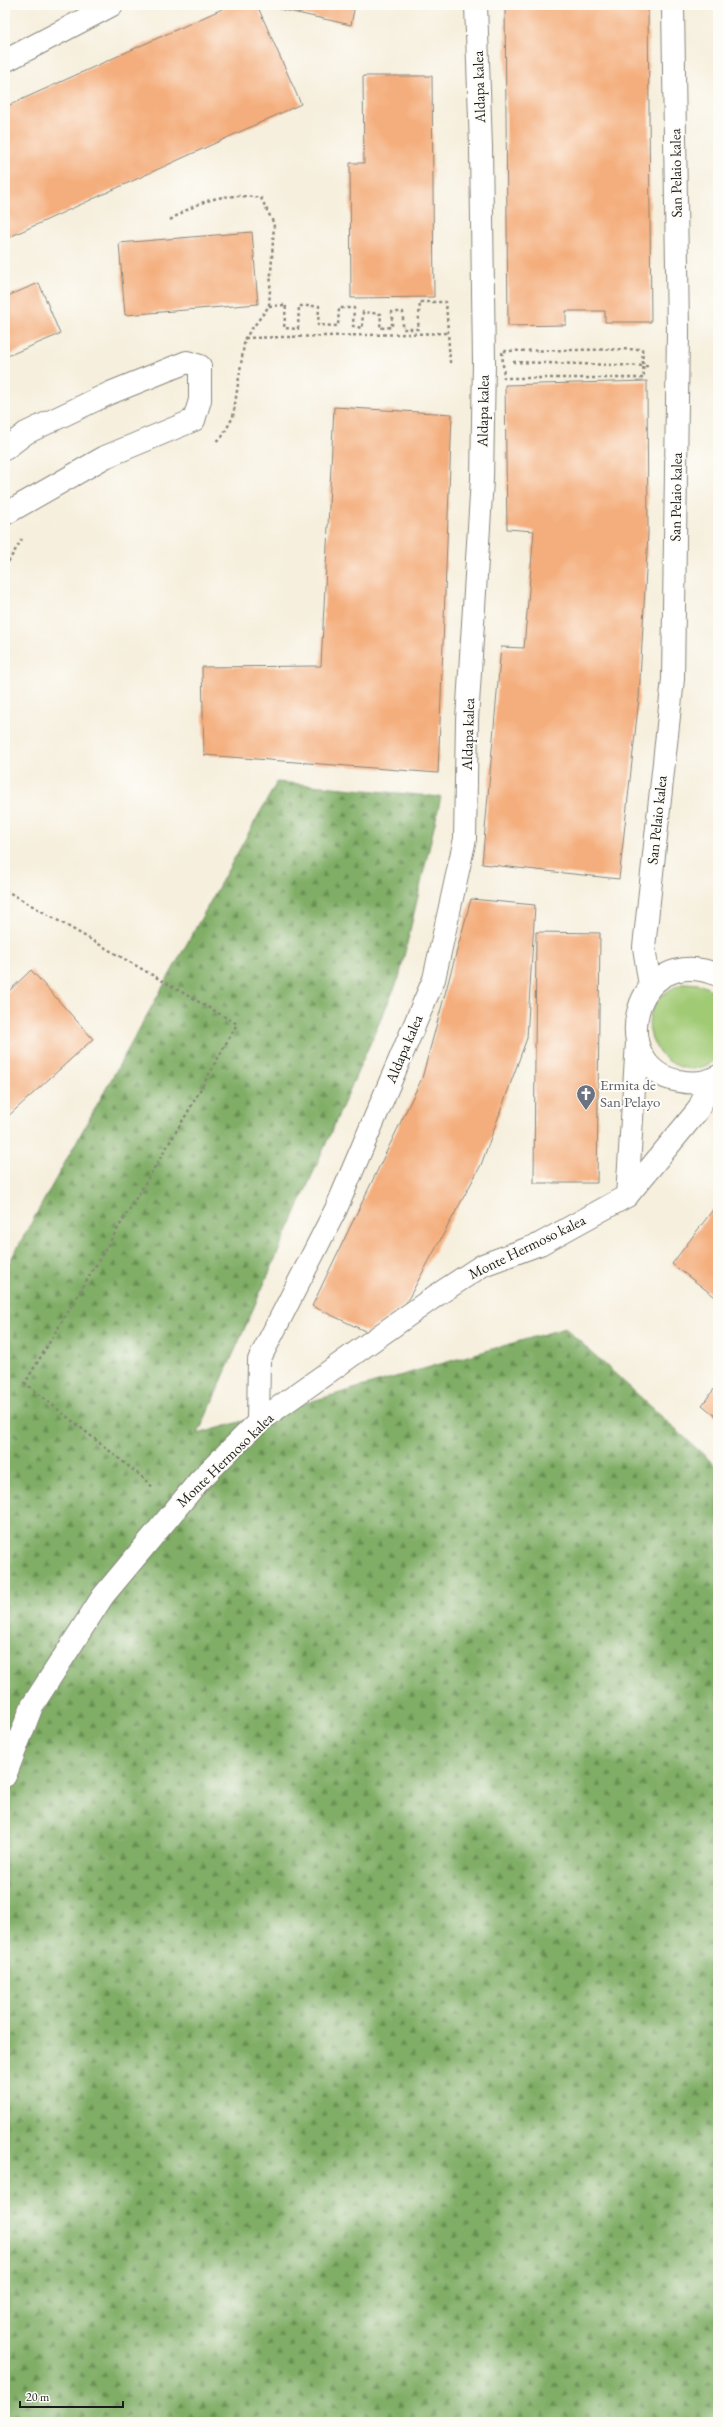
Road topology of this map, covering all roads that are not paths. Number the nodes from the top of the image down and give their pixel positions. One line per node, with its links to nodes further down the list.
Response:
1 (112, 5): 4 (street)
2 (476, 5): 12 (street, Aldapa kalea)
3 (673, 5): 8 (street, San Pelaio kalea)
4 (5, 61)
5 (5, 449): 6 (street)
6 (5, 514)
7 (718, 975): 8 (street)
8 (650, 986): 9 (street)
9 (637, 1041): 10 (street); 11 (street)
10 (715, 1078): 11 (street, Monte Hermoso kalea)
11 (628, 1196): 12 (street, Monte Hermoso kalea)
12 (258, 1422): 13 (street, Monte Hermoso kalea)
13 (5, 1776)

